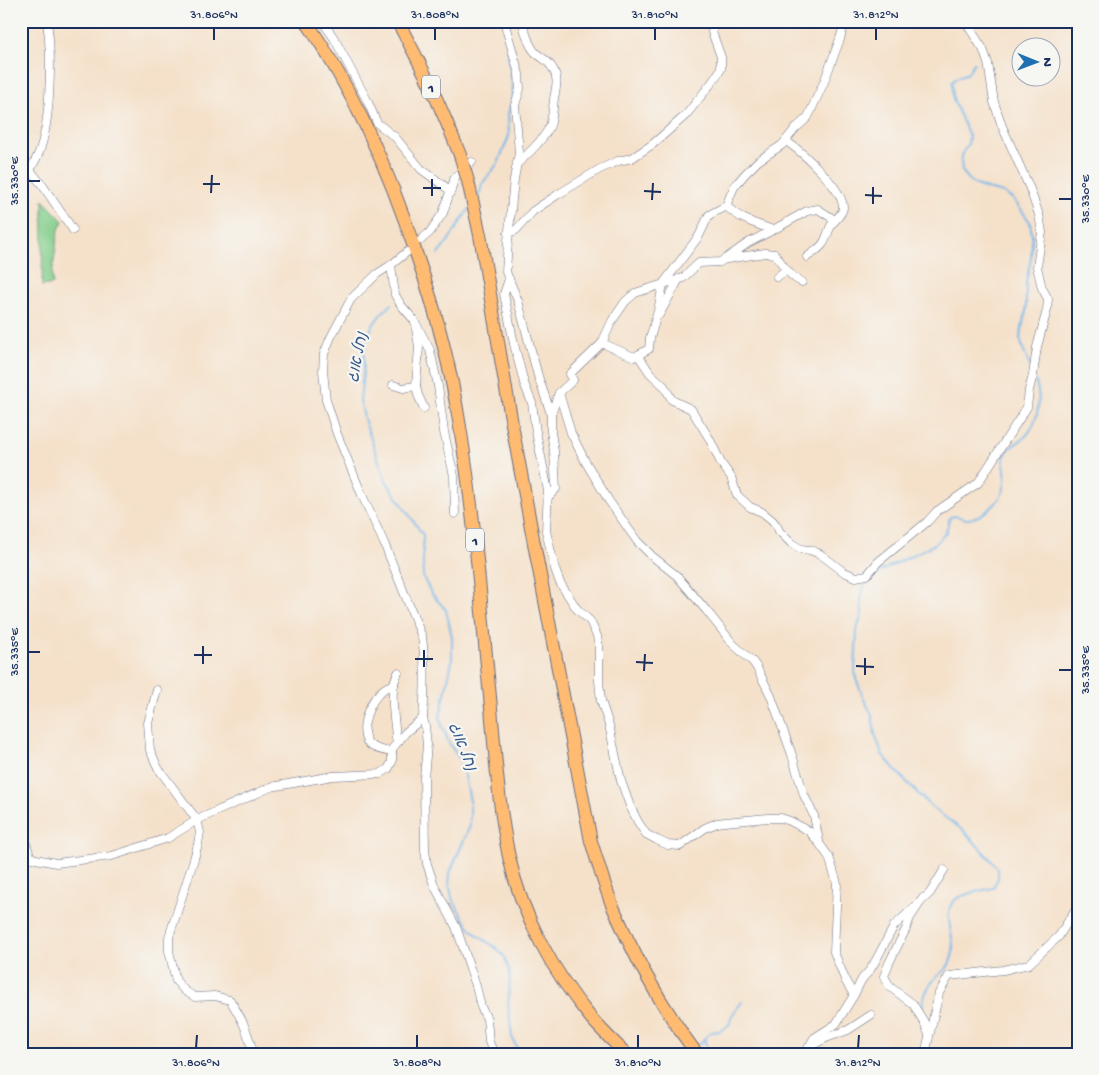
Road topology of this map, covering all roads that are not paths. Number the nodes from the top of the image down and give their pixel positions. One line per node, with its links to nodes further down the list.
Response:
1 (47, 21): 13 (street)
2 (306, 21): 62 (highway, 1)
3 (322, 21): 15 (street)
4 (397, 21): 63 (highway, 1, bridge)
5 (504, 21): 12 (street)
6 (522, 21): 12 (street)
7 (715, 21): 20 (street)
8 (845, 21): 10 (street)
9 (965, 21): 35 (street)
10 (786, 141): 16 (street); 17 (street)
11 (472, 162): 15 (street)
12 (517, 164): 20 (street)
13 (30, 170): 14 (street); 18 (street)
14 (21, 180)
15 (451, 192): 21 (street)
16 (726, 206): 19 (street); 31 (street)
17 (835, 220): 19 (street); 23 (street)
18 (73, 230)
19 (773, 230): 24 (street)
20 (508, 233): 28 (street)
21 (421, 240)
22 (408, 252): 25 (street)
23 (807, 257)
24 (725, 259): 26 (street); 29 (street)
25 (391, 265): 32 (street); 46 (street)
26 (786, 270): 27 (street); 30 (street)
27 (777, 277)
28 (509, 279): 40 (street); 41 (street)
29 (679, 280): 31 (street); 33 (street)
30 (802, 282)
31 (663, 284): 33 (street); 34 (street)
32 (414, 320): 37 (street); 42 (street)
33 (654, 323): 35 (street)
34 (602, 343): 35 (street); 38 (street)
35 (638, 355)
36 (393, 385): 37 (street)
37 (416, 386): 39 (street)
38 (558, 393): 40 (street); 51 (street)
39 (424, 408)
40 (551, 414): 41 (street)
41 (548, 497): 51 (street)
42 (455, 514)
43 (398, 673): 44 (street)
44 (394, 685): 47 (street); 48 (street)
45 (157, 690): 50 (street)
46 (423, 718): 47 (street); 61 (street)
47 (398, 741): 48 (street)
48 (392, 752): 50 (street)
49 (21, 815): 52 (street)
50 (197, 820): 52 (street); 60 (street)
51 (819, 843): 56 (street)
52 (24, 846)
53 (944, 870): 54 (street)
54 (923, 898): 56 (street); 58 (street)
55 (1078, 905): 58 (street)
56 (854, 995): 59 (street)
57 (871, 1015): 59 (street)
58 (929, 1036): 64 (street)
59 (806, 1051)
60 (254, 1054)
61 (494, 1054)
62 (626, 1054)
63 (697, 1054)
64 (926, 1054)

